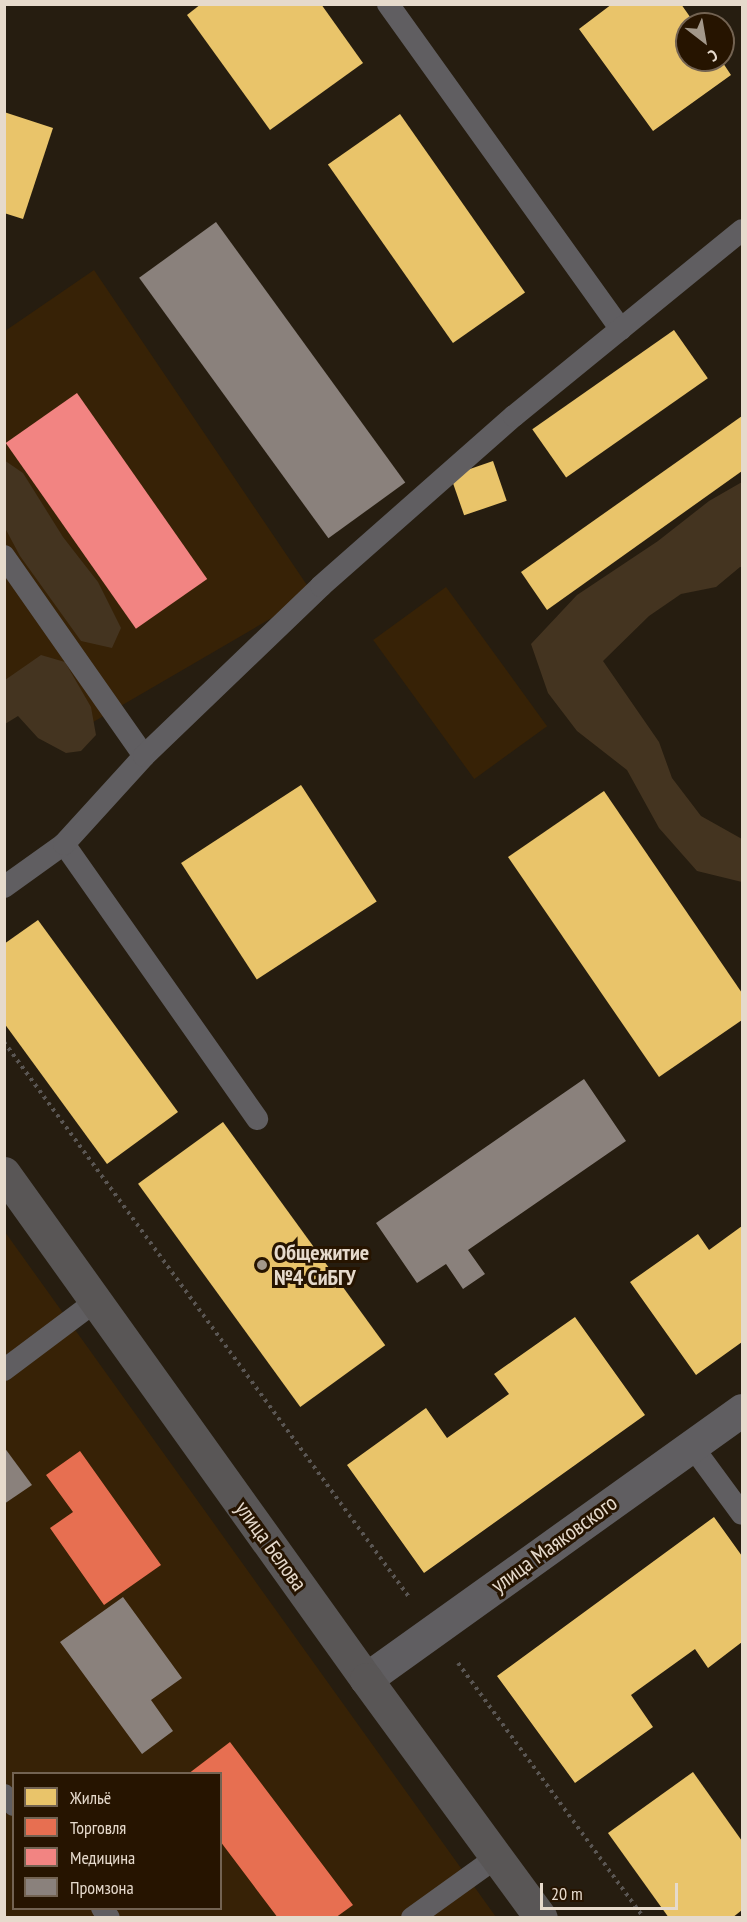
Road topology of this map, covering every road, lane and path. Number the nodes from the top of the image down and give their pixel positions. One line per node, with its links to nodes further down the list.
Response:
1 (388, 4): 3 (lane)
2 (742, 230): 3 (lane)
3 (621, 329): 5 (lane)
4 (4, 556): 5 (lane)
5 (144, 756): 6 (lane)
6 (64, 843): 7 (lane); 9 (lane)
7 (4, 888)
8 (4, 1042): 16 (path)
9 (257, 1119)
10 (4, 1173): 11 (main road, улица Белова)
11 (96, 1301): 12 (lane); 17 (main road, улица Белова)
12 (4, 1370)
13 (742, 1410): 14 (street, улица Маяковского)
14 (692, 1446): 15 (lane); 16 (street, улица Маяковского)
15 (742, 1514)
16 (434, 1630): 17 (street, улица Маяковского); 21 (path)
17 (366, 1679): 18 (main road, улица Белова)
18 (497, 1857): 19 (lane); 20 (main road, улица Белова)
19 (412, 1917)
20 (541, 1917)
21 (644, 1917)

